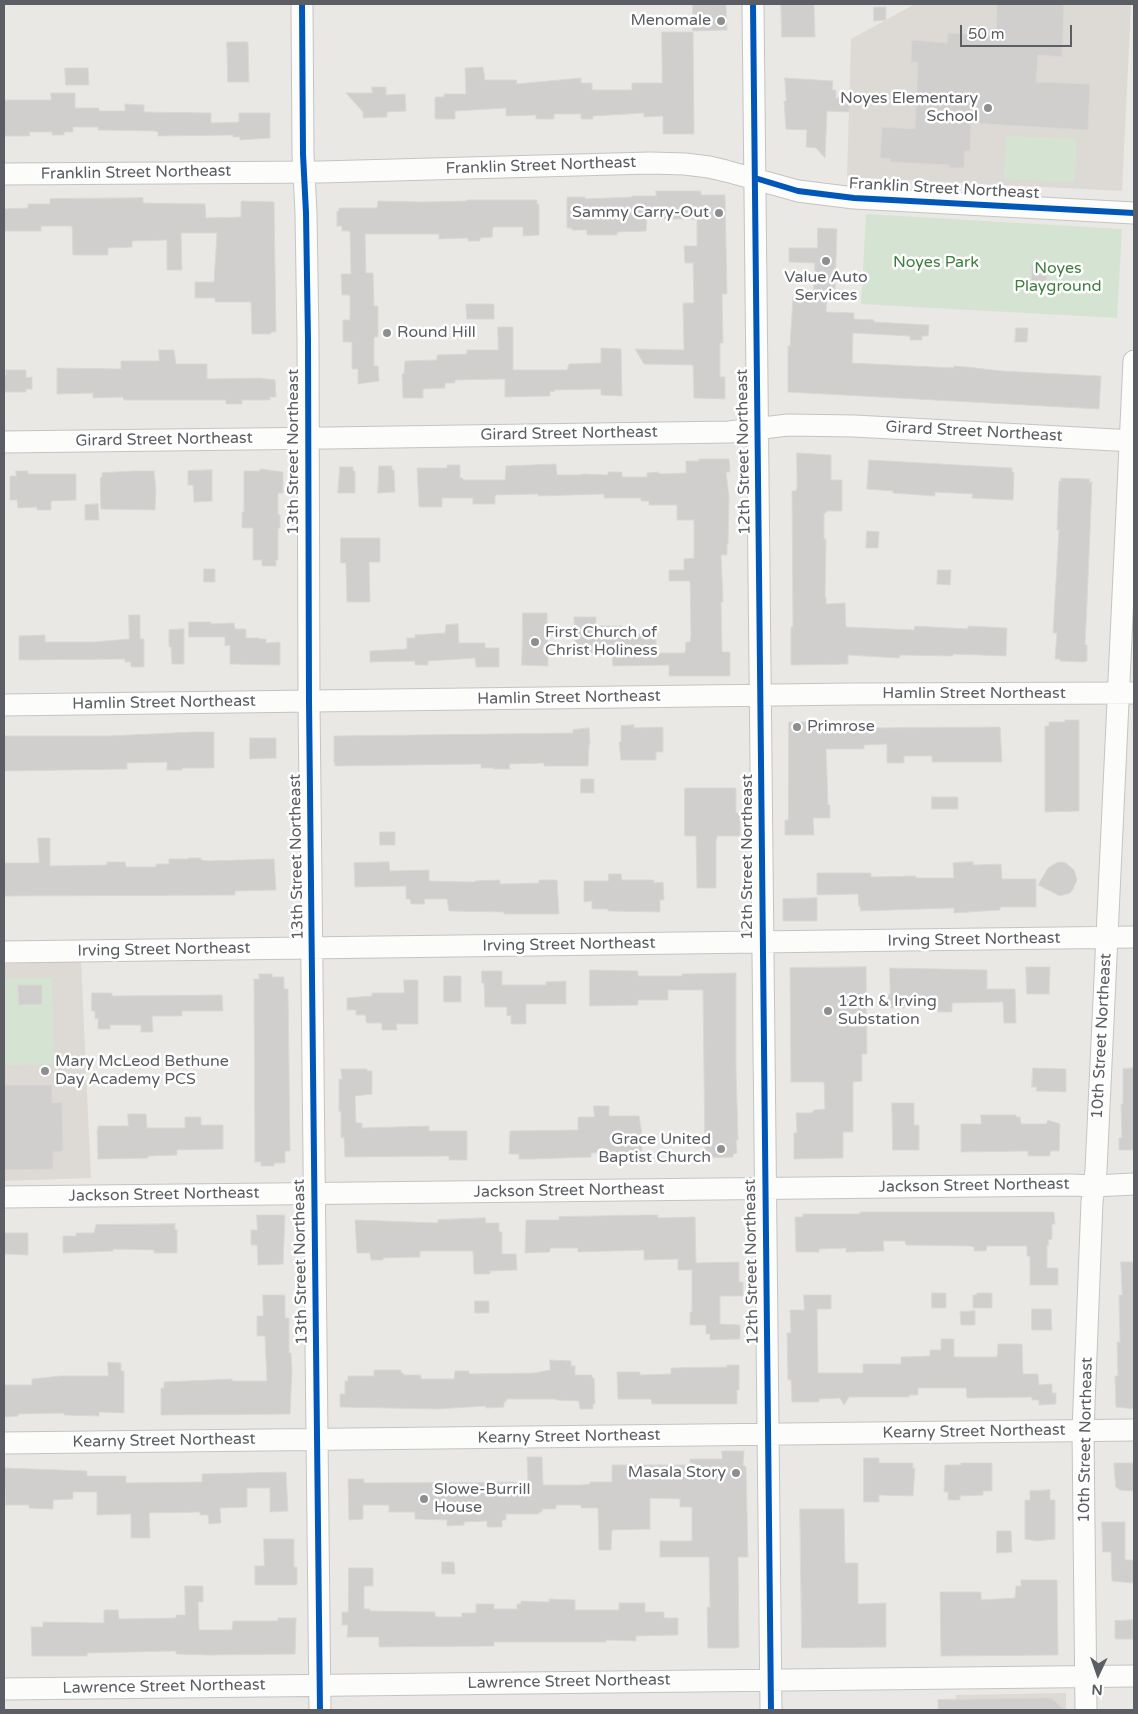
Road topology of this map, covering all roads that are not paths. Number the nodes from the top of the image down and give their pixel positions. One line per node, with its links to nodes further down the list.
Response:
1 (302, 4): 3 (street, 13th Street Northeast)
2 (753, 4): 5 (street, 12th Street Northeast)
3 (304, 171): 4 (street, Franklin Street Northeast); 5 (street, Franklin Street Northeast); 9 (street, 13th Street Northeast)
4 (4, 174)
5 (755, 178): 6 (street, Franklin Street Northeast); 8 (street, 12th Street Northeast)
6 (1134, 213)
7 (1134, 361): 10 (street, 10th Street Northeast)
8 (757, 428): 9 (street, Girard Street Northeast); 10 (street, Girard Street Northeast); 13 (street, 12th Street Northeast)
9 (308, 438): 11 (street, Girard Street Northeast); 14 (street, 13th Street Northeast)
10 (1132, 441): 12 (street, 10th Street Northeast)
11 (4, 442)
12 (1126, 693): 13 (street, Hamlin Street Northeast); 17 (street, 10th Street Northeast)
13 (760, 696): 14 (street, Hamlin Street Northeast); 18 (street, 12th Street Northeast)
14 (309, 701): 15 (street, Hamlin Street Northeast); 19 (street, 13th Street Northeast)
15 (4, 705)
16 (1134, 937): 17 (street, Irving Street Northeast)
17 (1107, 938): 18 (street, Irving Street Northeast); 22 (street, 10th Street Northeast)
18 (763, 943): 19 (street, Irving Street Northeast); 23 (street, 12th Street Northeast)
19 (312, 948): 20 (street, Irving Street Northeast); 24 (street, 13th Street Northeast)
20 (4, 952)
21 (1134, 1184): 22 (street, Jackson Street Northeast)
22 (1094, 1186): 23 (street, Jackson Street Northeast); 27 (street, 10th Street Northeast)
23 (765, 1188): 24 (street, Jackson Street Northeast); 28 (street, 12th Street Northeast)
24 (314, 1194): 25 (street, Jackson Street Northeast); 29 (street, 13th Street Northeast)
25 (4, 1197)
26 (1134, 1430): 27 (street, Kearny Street Northeast)
27 (1083, 1431): 28 (street, Kearny Street Northeast); 31 (street, 10th Street Northeast)
28 (768, 1434): 29 (street, Kearny Street Northeast); 33 (street, 12th Street Northeast)
29 (317, 1439): 30 (street, Kearny Street Northeast); 34 (street, 13th Street Northeast)
30 (4, 1443)
31 (1086, 1676): 32 (street, Lawrence Street Northeast); 33 (street, Lawrence Street Northeast); 38 (street, 10th Street Northeast)
32 (1134, 1676)
33 (770, 1679): 34 (street, Lawrence Street Northeast); 37 (street, 12th Street Northeast)
34 (320, 1685): 35 (street, Lawrence Street Northeast); 36 (street, 13th Street Northeast)
35 (4, 1689)
36 (320, 1710)
37 (770, 1710)
38 (1086, 1710)

